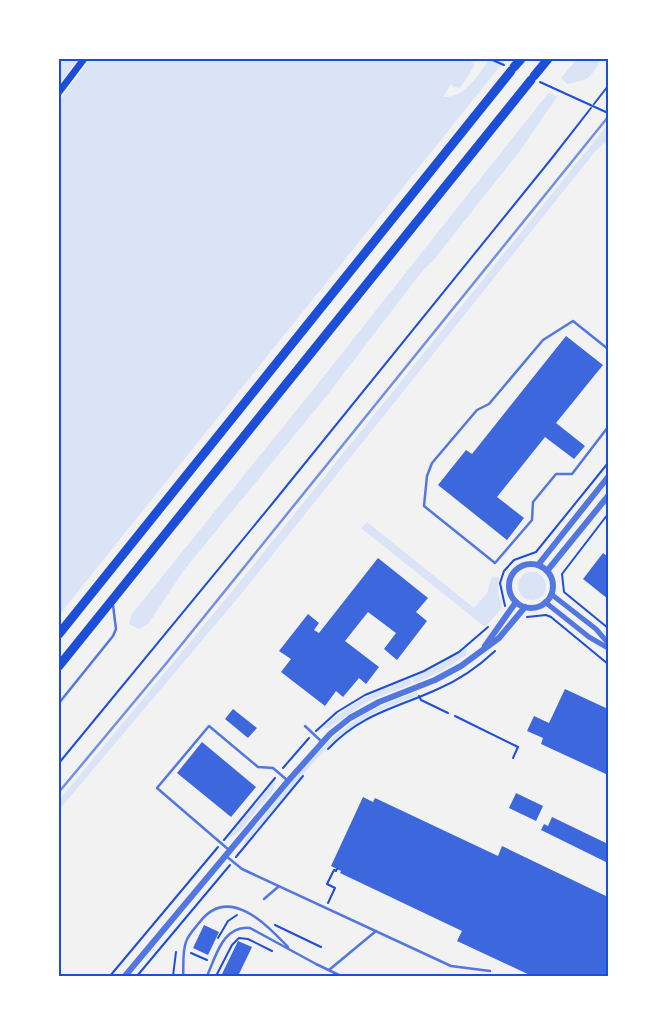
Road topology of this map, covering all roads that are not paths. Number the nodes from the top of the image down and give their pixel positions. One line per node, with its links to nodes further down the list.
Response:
1 (84, 59): 4 (main road)
2 (521, 59): 16 (highway)
3 (548, 59): 12 (highway)
4 (59, 92)
5 (608, 349): 6 (lane)
6 (608, 427)
7 (608, 477): 9 (street)
8 (608, 496): 10 (street)
9 (538, 565): 10 (street); 13 (street)
10 (547, 571): 11 (street)
11 (551, 594): 14 (street); 17 (street)
12 (112, 601): 20 (highway); 21 (lane)
13 (516, 602): 15 (street); 19 (street)
14 (545, 602): 15 (street); 18 (street)
15 (525, 607): 19 (street)
16 (59, 634)
17 (608, 643)
18 (608, 648)
19 (480, 652): 23 (street)
20 (59, 666)
21 (59, 703)
22 (305, 726): 23 (lane)
23 (322, 742): 24 (street)
24 (288, 781): 25 (street); 25 (lane)
25 (228, 853): 26 (lane); 32 (street)
26 (278, 886): 27 (lane); 28 (lane)
27 (264, 899)
28 (376, 931): 30 (lane); 31 (lane)
29 (291, 950): 30 (lane); 33 (lane); 34 (lane)
30 (328, 970): 35 (lane)
31 (490, 971)
32 (127, 976)
33 (183, 976)
34 (207, 976)
35 (341, 976)

